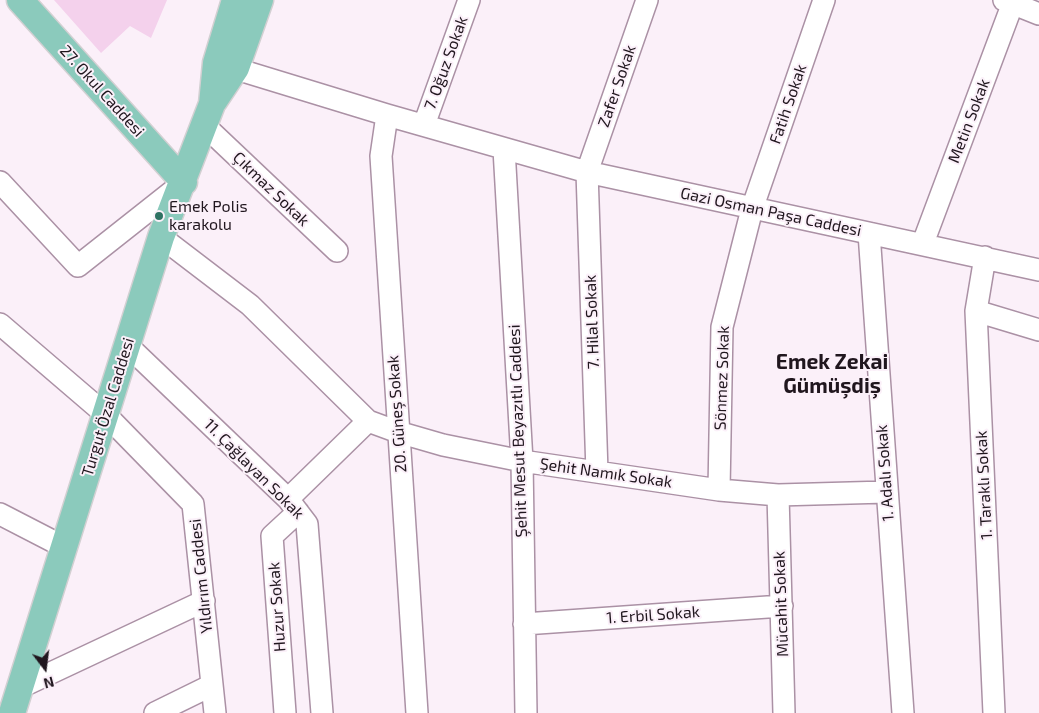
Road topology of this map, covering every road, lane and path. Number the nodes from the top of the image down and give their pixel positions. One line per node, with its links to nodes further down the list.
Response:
1 (20, 0): 16 (main road, 27. Okul Caddesi)
2 (235, 0): 9 (main road, Turgut Özal Caddesi)
3 (260, 0): 9 (main road, Turgut Özal Caddesi)
4 (469, 0): 12 (street, 7. Oğuz Sokak)
5 (647, 0): 14 (street, Zafer Sokak)
6 (824, 0): 17 (street, Fatih Sokak)
7 (1010, 1): 8 (street); 20 (street, Metin Sokak)
8 (1039, 14)
9 (226, 66): 10 (main road, Turgut Özal Caddesi); 11 (street, Gazi Osman Paşa Caddesi)
10 (209, 115): 16 (main road, Turgut Özal Caddesi); 21 (street, Çıkmaz Sokak)
11 (387, 115): 12 (street, Gazi Osman Paşa Caddesi); 30 (street, 20. Güneş Sokak)
12 (424, 125): 13 (street, Gazi Osman Paşa Caddesi)
13 (504, 149): 14 (street, Gazi Osman Paşa Caddesi); 31 (street, Şehit Mesut Beyazıtlı Caddesi)
14 (587, 172): 17 (street, Gazi Osman Paşa Caddesi); 32 (street, 7. Hilal Sokak)
15 (0, 182): 16 (street)
16 (184, 182): 19 (main road, Turgut Özal Caddesi)
17 (752, 209): 18 (street, Gazi Osman Paşa Caddesi); 33 (street, Sönmez Sokak)
18 (869, 233): 20 (street, Gazi Osman Paşa Caddesi); 34 (street, 1. Adalı Sokak)
19 (161, 237): 27 (main road, Turgut Özal Caddesi); 29 (street, Şehit Namık Sokak)
20 (923, 243): 22 (street, Gazi Osman Paşa Caddesi)
21 (337, 252)
22 (985, 257): 23 (street, Gazi Osman Paşa Caddesi); 24 (street, 1. Taraklı Sokak)
23 (1039, 270)
24 (976, 312): 26 (street); 53 (street, 1. Taraklı Sokak)
25 (0, 324): 28 (street, Yıldırım Caddesi)
26 (1039, 330)
27 (127, 345): 28 (main road, Turgut Özal Caddesi); 36 (street, 11. Çağlayan Sokak)
28 (105, 414): 38 (main road, Turgut Özal Caddesi); 39 (street, Yıldırım Caddesi)
29 (368, 421): 30 (street, Şehit Namık Sokak); 36 (street)
30 (398, 432): 31 (street, Şehit Namık Sokak); 49 (street, 20. Güneş Sokak)
31 (522, 461): 32 (street, Şehit Namık Sokak); 41 (street, Şehit Mesut Beyazıtlı Caddesi)
32 (598, 472): 33 (street, Şehit Namık Sokak)
33 (719, 490): 35 (street, Şehit Namık Sokak)
34 (886, 492): 35 (street, Şehit Namık Sokak); 52 (street, 1. Adalı Sokak)
35 (778, 495): 40 (street, Mücahit Sokak)
36 (293, 506): 47 (street, Huzur Sokak); 48 (street, 11. Çağlayan Sokak)
37 (0, 514): 38 (street)
38 (64, 547): 43 (main road, Turgut Özal Caddesi)
39 (204, 601): 42 (street, Yıldırım Caddesi); 43 (street)
40 (782, 606): 41 (street, 1. Erbil Sokak); 51 (street, Mücahit Sokak)
41 (524, 624): 50 (street, Şehit Mesut Beyazıtlı Caddesi)
42 (212, 685): 45 (street); 46 (street, Yıldırım Caddesi)
43 (21, 687): 44 (main road, Turgut Özal Caddesi)
44 (12, 713)
45 (154, 713)
46 (215, 713)
47 (285, 713)
48 (322, 713)
49 (417, 713)
50 (526, 713)
51 (784, 713)
52 (902, 713)
53 (994, 713)

